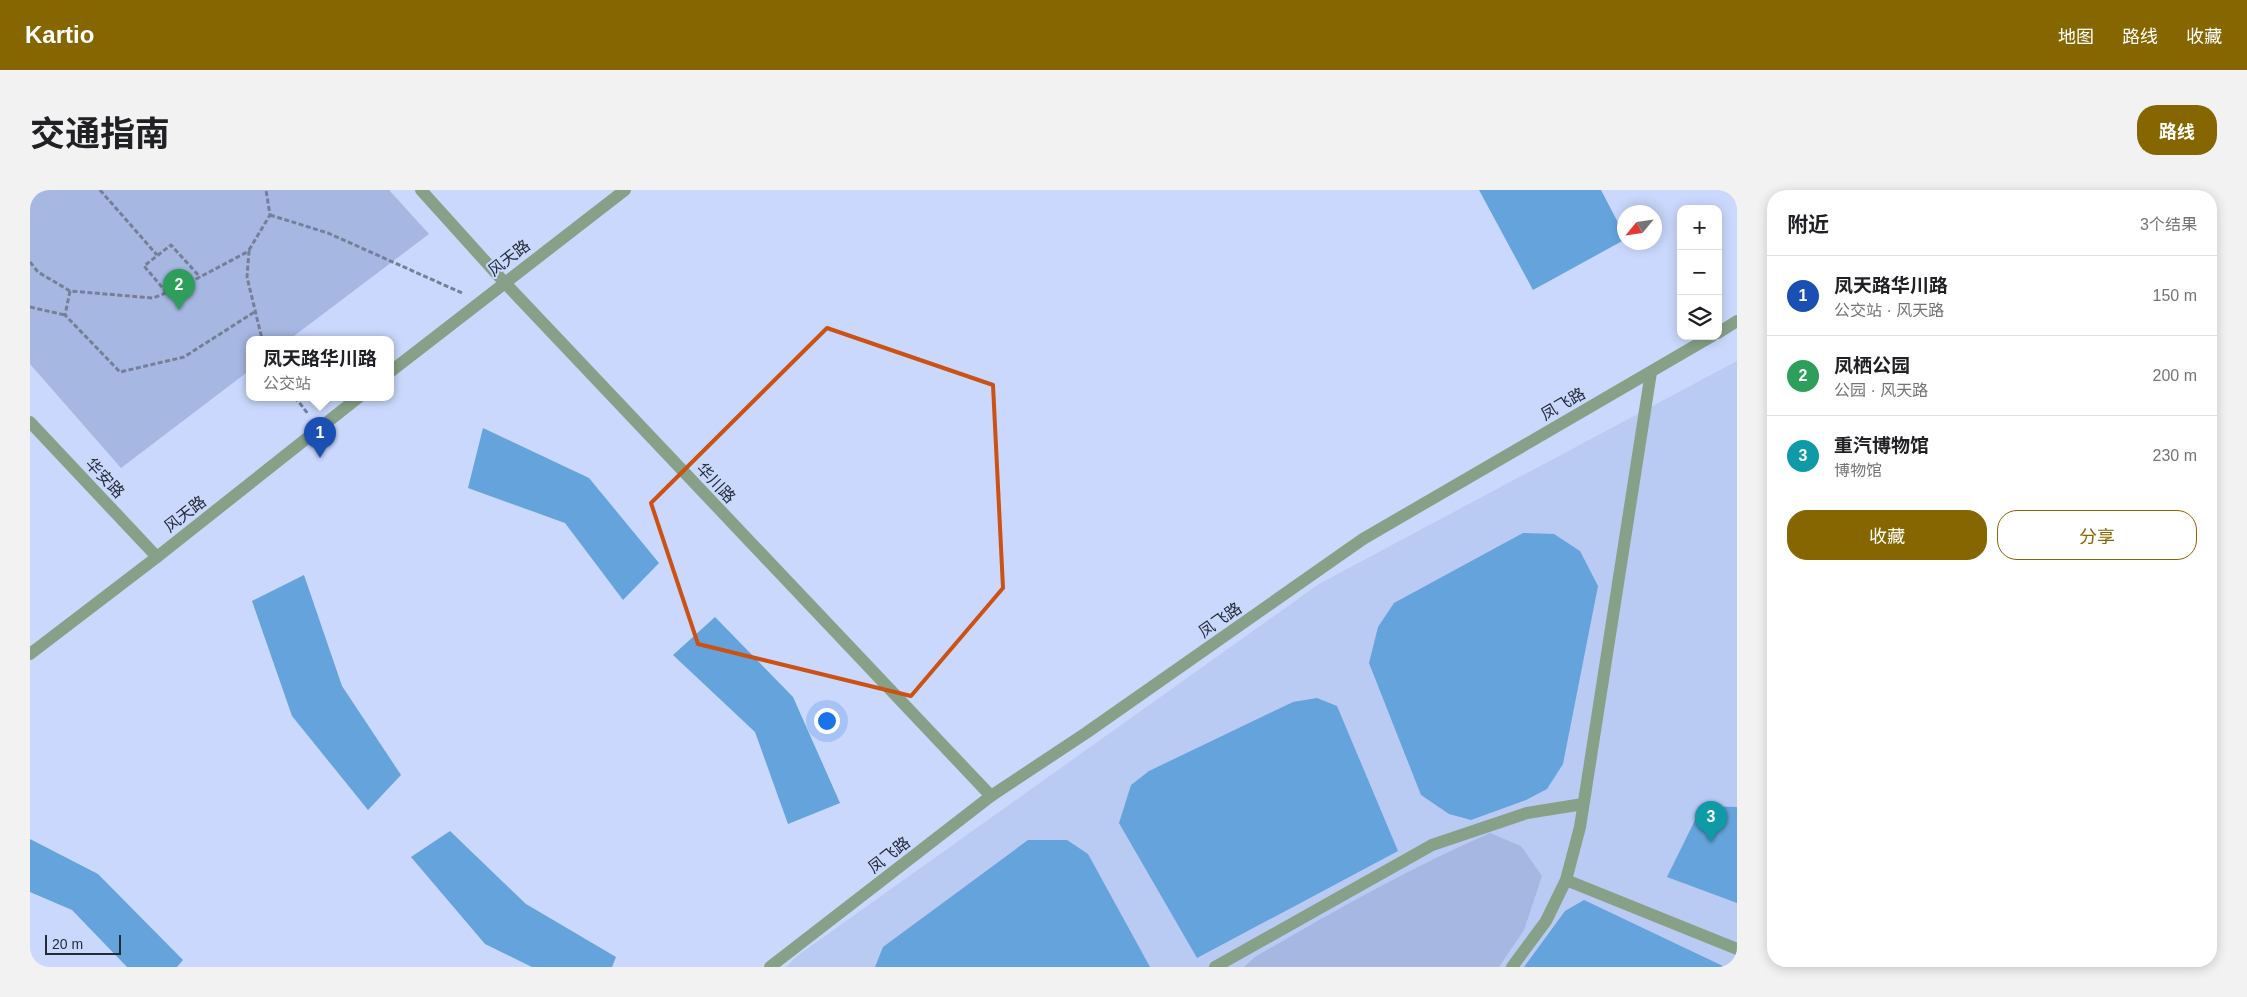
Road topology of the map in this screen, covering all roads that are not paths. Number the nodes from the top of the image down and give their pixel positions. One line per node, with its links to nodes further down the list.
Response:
1 (421, 190): 3 (street, 华川路)
2 (625, 190): 3 (street, 风天路)
3 (504, 282): 7 (street, 风天路); 13 (street, 华川路)
4 (1737, 321): 5 (street)
5 (1722, 330)
6 (1705, 340): 8 (street, 凤飞路)
7 (394, 369)
8 (1651, 372): 13 (street, 凤飞路); 14 (street)
9 (354, 401): 11 (street, 风天路)
10 (30, 422): 11 (street, 华安路)
11 (157, 557): 12 (street, 风天路)
12 (30, 654)
13 (991, 796): 17 (street, 凤飞路)
14 (1583, 804): 15 (street); 18 (street)
15 (1566, 880): 16 (street); 19 (street)
16 (1737, 949)
17 (770, 967)
18 (1215, 967)
19 (1512, 967)

